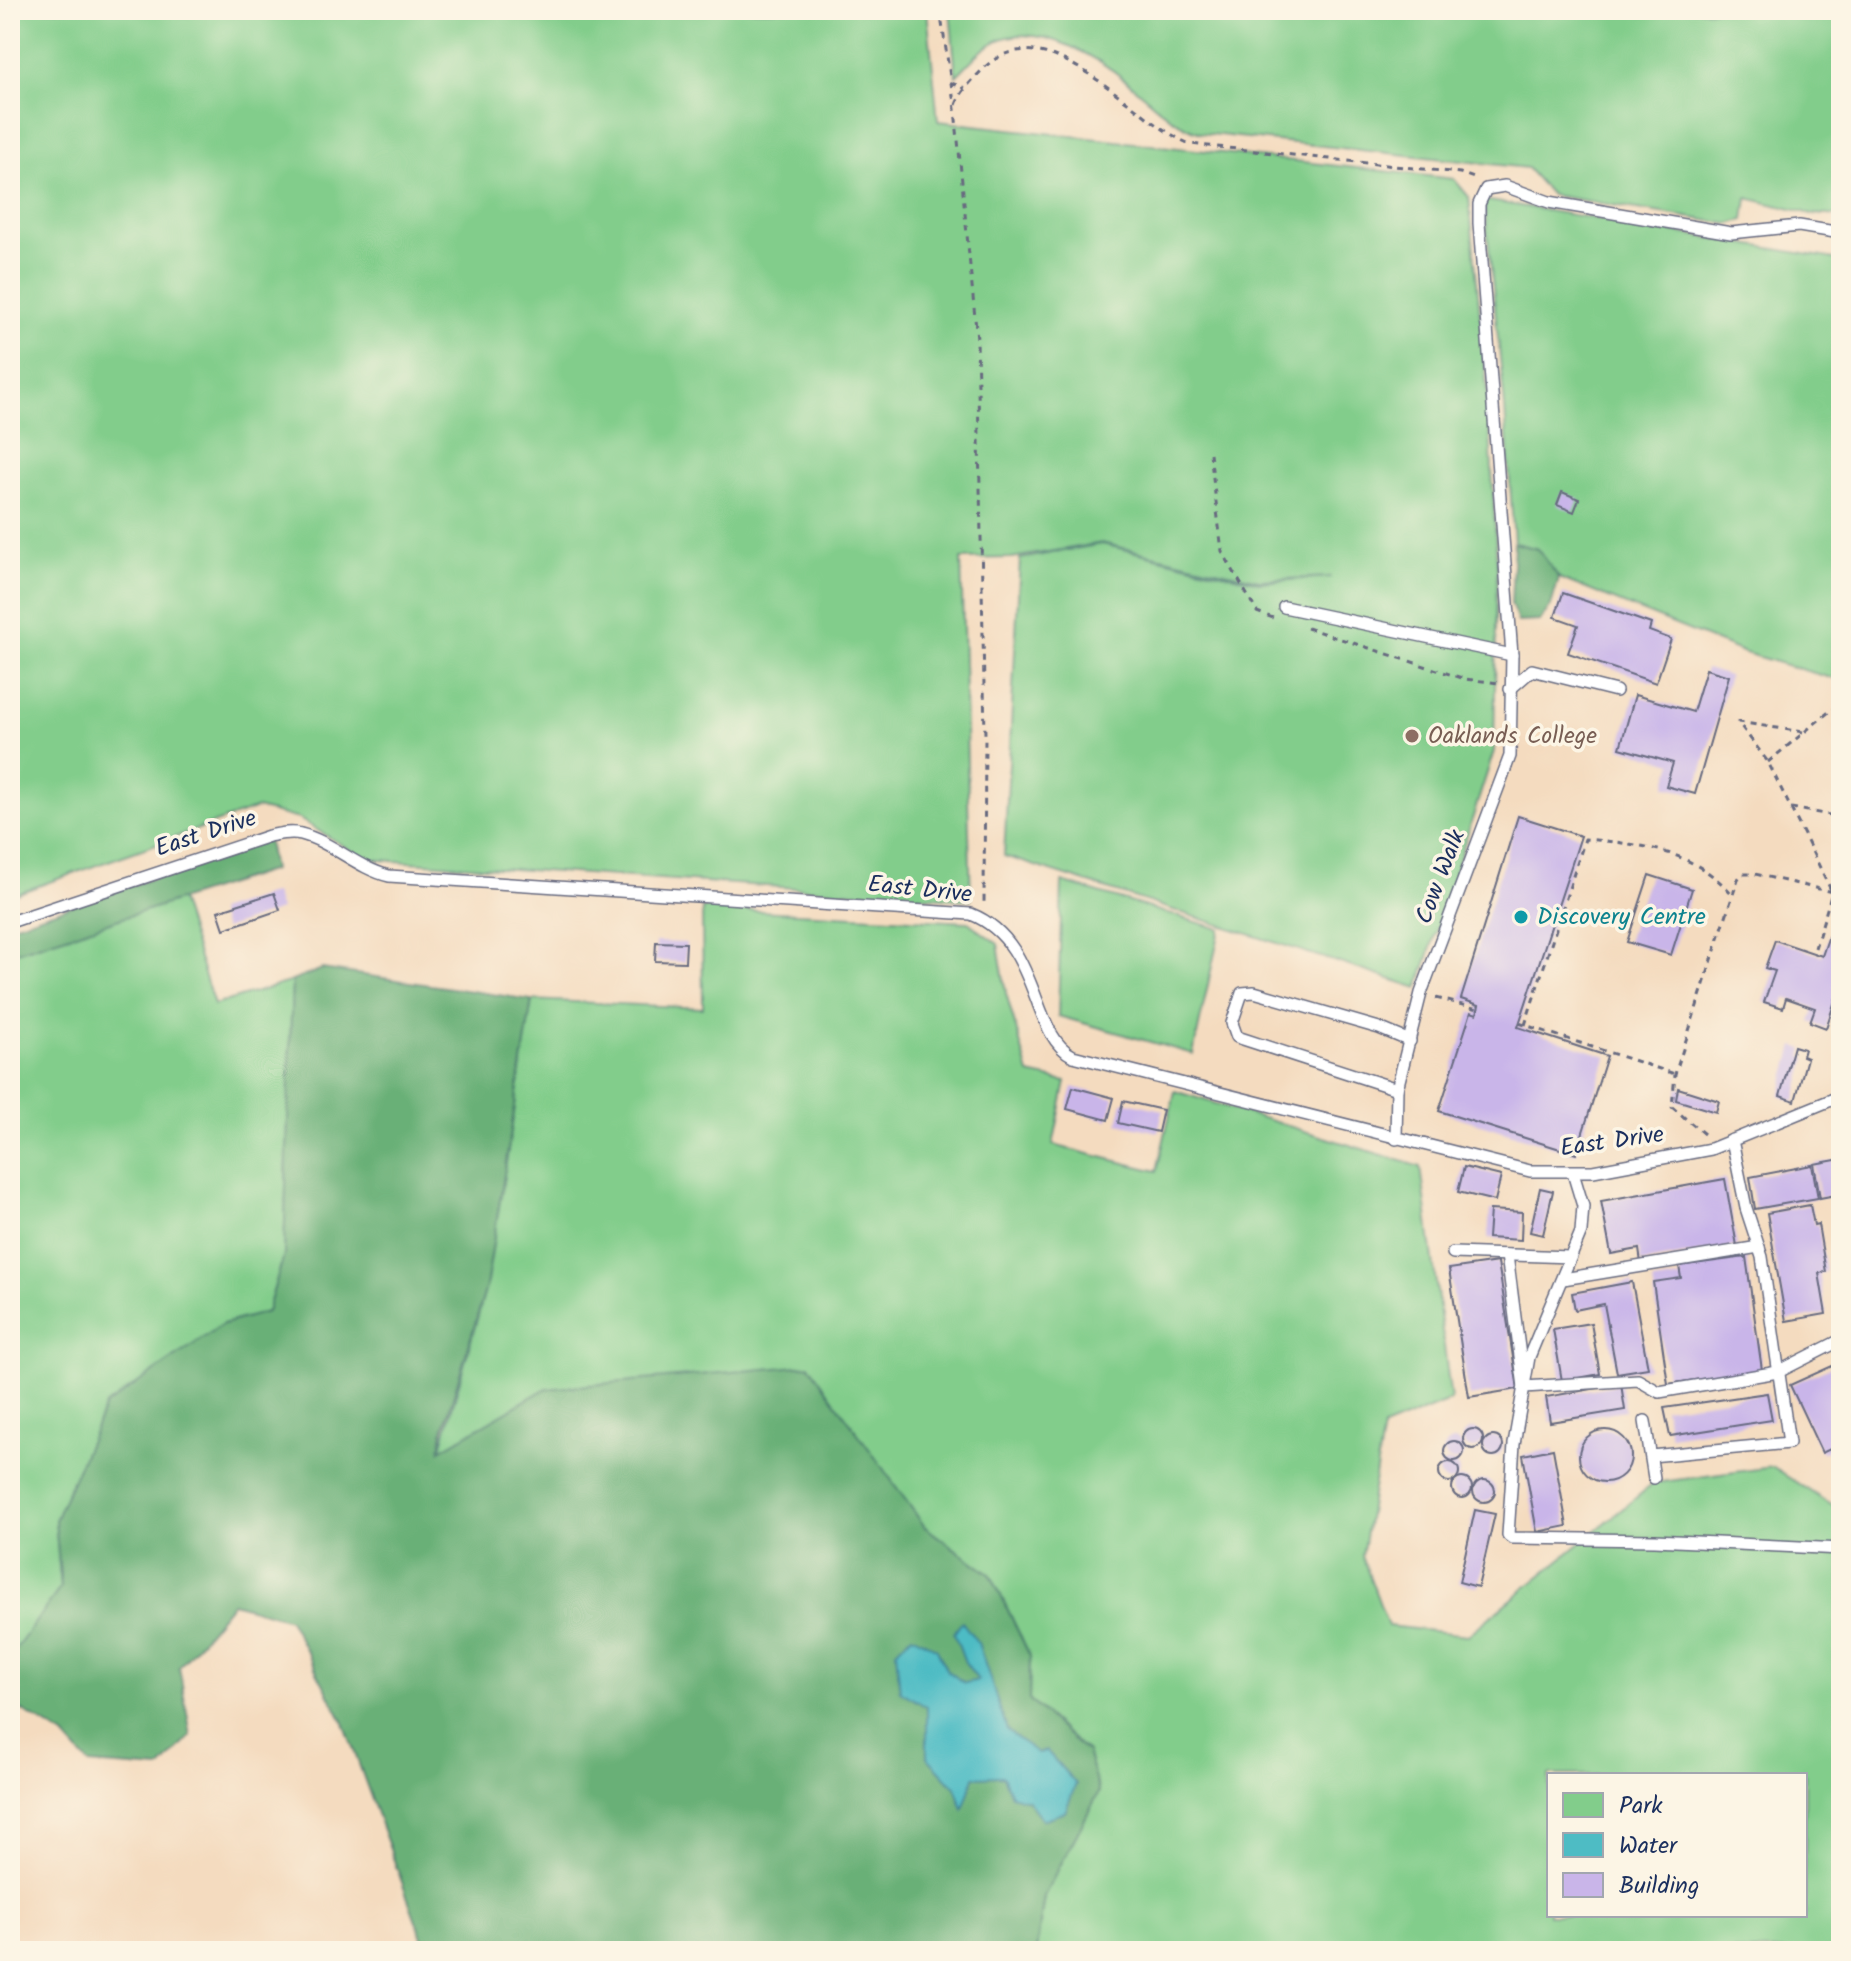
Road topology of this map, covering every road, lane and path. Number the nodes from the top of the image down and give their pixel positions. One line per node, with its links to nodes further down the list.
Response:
1 (940, 10): 2 (path)
2 (950, 82): 3 (path); 4 (path)
3 (965, 88): 4 (path); 5 (path)
4 (955, 109): 19 (path)
5 (1486, 189): 6 (lane); 8 (lane, Cow Walk)
6 (1841, 233)
7 (1284, 607): 8 (lane)
8 (1512, 655): 9 (lane, Cow Walk)
9 (1510, 689): 10 (lane); 22 (lane, Cow Walk)
10 (1616, 691)
11 (1841, 702): 12 (path)
12 (1803, 732): 13 (path); 13 (path)
13 (1768, 762): 14 (path)
14 (1791, 808): 15 (path); 17 (path)
15 (1841, 817)
16 (1841, 863): 17 (path)
17 (1832, 892): 18 (path); 21 (path)
18 (1733, 895): 25 (path); 27 (path)
19 (982, 919): 20 (lane, East Drive); 30 (lane, East Drive)
20 (10, 922)
21 (1815, 948)
22 (1421, 993): 23 (path); 26 (lane, Cow Walk)
23 (1478, 1009)
24 (1519, 1023): 25 (path)
25 (1525, 1025): 27 (path)
26 (1410, 1041): 28 (lane, Cow Walk); 28 (lane)
27 (1675, 1074): 32 (path)
28 (1397, 1089): 30 (lane, Cow Walk)
29 (1841, 1096): 31 (lane, East Drive)
30 (1396, 1139): 33 (lane, East Drive)
31 (1732, 1140): 32 (lane, East Drive); 34 (lane)
32 (1711, 1149): 33 (lane, East Drive)
33 (1573, 1173): 37 (lane)
34 (1759, 1247): 38 (lane); 40 (lane)
35 (1453, 1253): 36 (lane)
36 (1507, 1255): 37 (lane); 41 (lane)
37 (1570, 1257): 38 (lane)
38 (1563, 1279): 41 (lane)
39 (1841, 1340): 40 (lane)
40 (1778, 1372): 41 (lane); 43 (lane)
41 (1524, 1387): 45 (lane)
42 (1645, 1421): 43 (lane)
43 (1651, 1456): 44 (lane)
44 (1654, 1478)
45 (1841, 1549)

